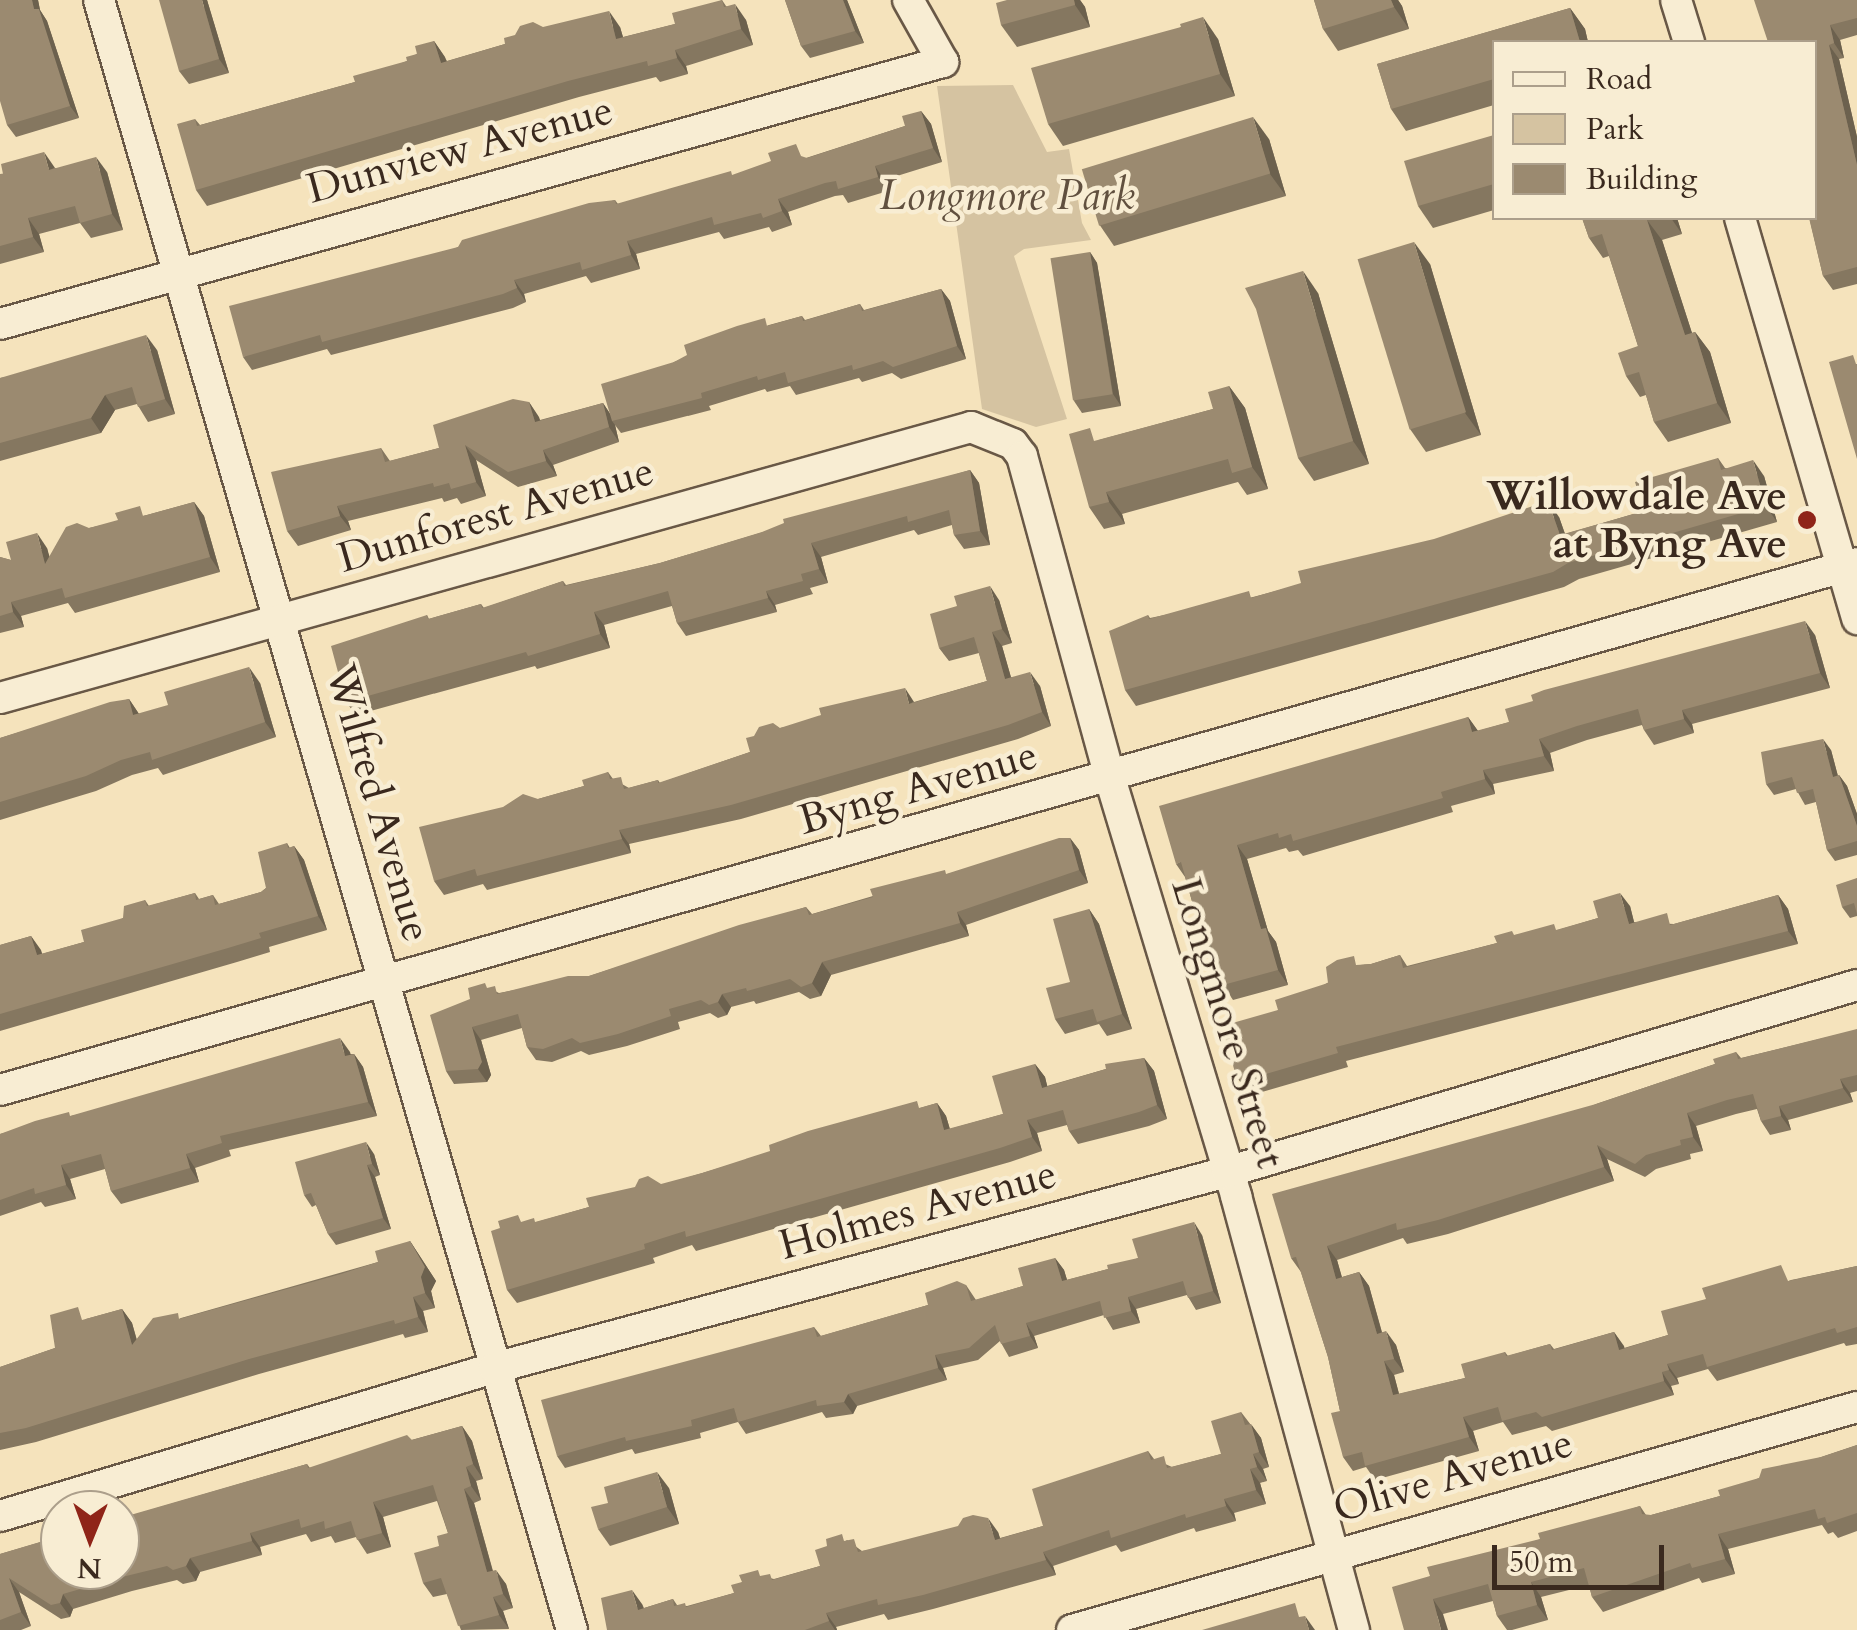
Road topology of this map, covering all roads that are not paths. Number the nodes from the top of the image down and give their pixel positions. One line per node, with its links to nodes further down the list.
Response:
1 (99, 0): 6 (street, Wilfred Avenue)
2 (908, 0): 6 (street, Dunview Avenue)
3 (1676, 0): 4 (street)
4 (1687, 40)
5 (1741, 220): 9 (street)
6 (175, 272): 7 (street, Dunview Avenue); 10 (street, Wilfred Avenue)
7 (0, 324)
8 (1013, 444): 10 (street, Dunforest Avenue); 13 (street, Longmore Street)
9 (1850, 565): 11 (street); 13 (street, Byng Avenue)
10 (282, 618): 12 (street, Dunforest Avenue); 14 (street, Wilfred Avenue)
11 (1857, 619)
12 (0, 698)
13 (1110, 778): 14 (street, Byng Avenue); 17 (street, Longmore Street)
14 (384, 983): 16 (street, Byng Avenue); 18 (street, Wilfred Avenue)
15 (1857, 985): 17 (street, Holmes Avenue)
16 (0, 1090)
17 (1228, 1172): 18 (street, Holmes Avenue); 21 (street, Longmore Street)
18 (494, 1368): 20 (street, Holmes Avenue); 22 (street, Wilfred Avenue)
19 (1857, 1407): 21 (street, Olive Avenue)
20 (0, 1516)
21 (1332, 1554): 23 (street, Olive Avenue); 24 (street, Longmore Street)
22 (572, 1630)
23 (1072, 1630)
24 (1354, 1630)

